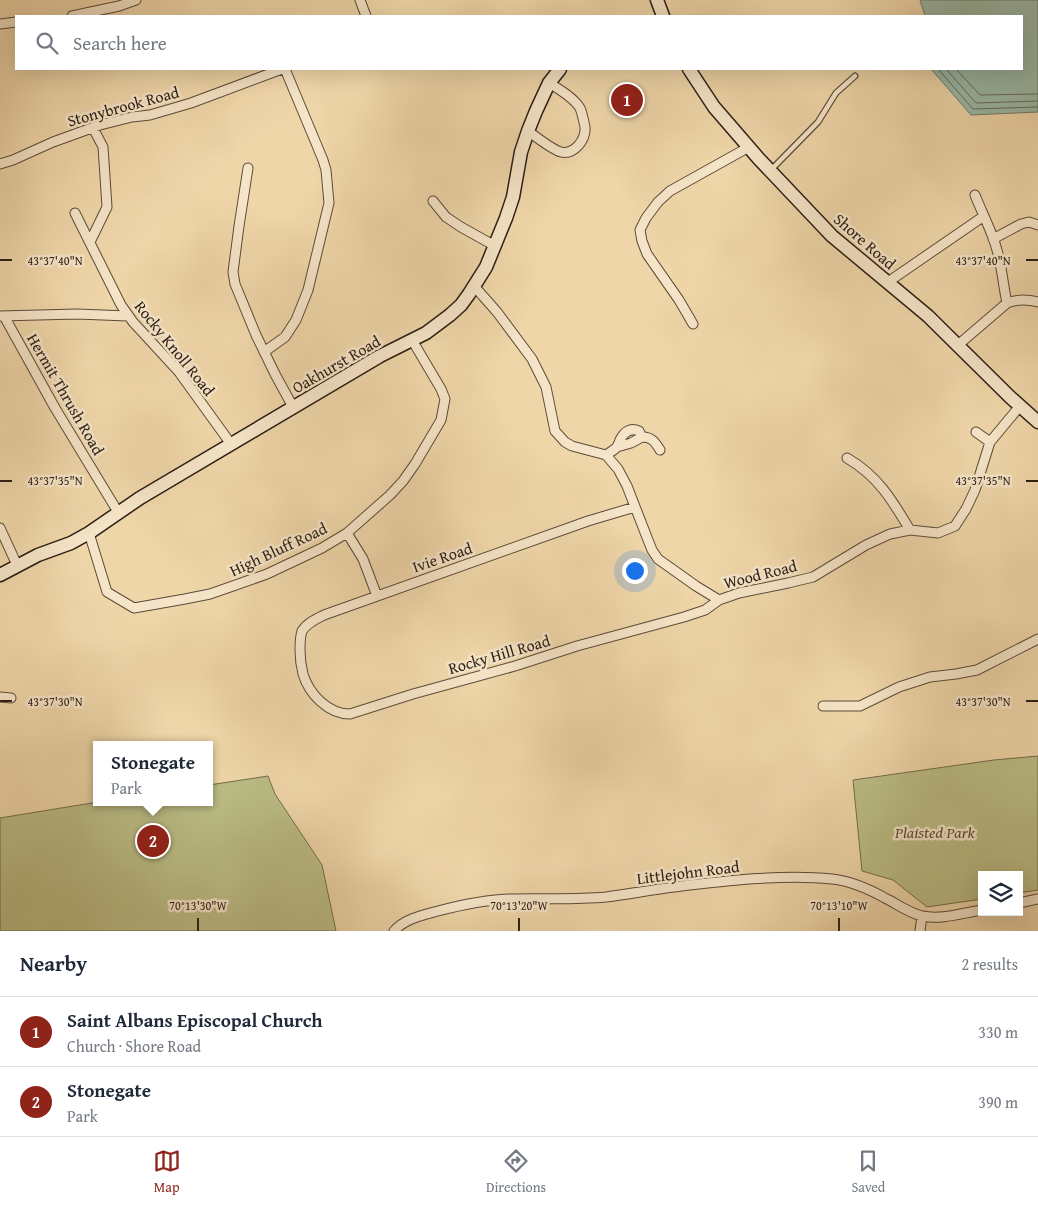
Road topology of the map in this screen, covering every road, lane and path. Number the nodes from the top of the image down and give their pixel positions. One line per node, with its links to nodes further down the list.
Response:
1 (136, 0): 4 (street)
2 (360, 0): 5 (street)
3 (657, 0): 6 (street)
4 (77, 15)
5 (366, 15)
6 (663, 15)
7 (15, 22): 8 (street)
8 (0, 24)
9 (280, 70): 15 (street, Stonybrook Road)
10 (283, 70): 38 (street)
11 (559, 70): 14 (street, Oakhurst Road)
12 (690, 70): 17 (street, Shore Road)
13 (855, 76): 20 (lane)
14 (549, 83): 16 (street, Oakhurst Road); 16 (street)
15 (93, 128): 18 (street, Stonybrook Road); 27 (street)
16 (528, 131): 28 (street, Oakhurst Road)
17 (749, 147): 20 (street, Shore Road); 35 (street)
18 (0, 164)
19 (248, 168): 38 (street)
20 (770, 171): 29 (street, Shore Road)
21 (975, 196): 24 (street)
22 (433, 201): 28 (street)
23 (75, 213): 27 (street, Rocky Knoll Road)
24 (984, 216): 26 (street); 29 (street)
25 (1038, 225): 26 (street)
26 (993, 238): 32 (street)
27 (90, 242): 34 (street, Rocky Knoll Road)
28 (495, 246): 30 (street, Oakhurst Road)
29 (888, 282): 37 (street, Shore Road)
30 (474, 286): 36 (street, Oakhurst Road); 46 (street)
31 (1038, 302): 32 (street)
32 (1007, 303): 37 (street)
33 (2, 316): 34 (street); 49 (street, Hermit Thrush Road)
34 (128, 316): 44 (street, Rocky Knoll Road)
35 (693, 324)
36 (412, 340): 40 (street, Oakhurst Road); 53 (street, High Bluff Road)
37 (958, 344): 39 (street, Shore Road)
38 (264, 352): 40 (street)
39 (1020, 406): 41 (street, Shore Road); 43 (street, Wood Road)
40 (293, 407): 44 (street, Oakhurst Road)
41 (1037, 419)
42 (976, 432): 43 (street)
43 (990, 442): 51 (street, Wood Road)
44 (231, 444): 49 (street, Oakhurst Road)
45 (660, 450): 46 (street)
46 (606, 455): 48 (street, Wood Road)
47 (846, 458): 51 (street)
48 (635, 507): 56 (street, Ivie Road); 57 (street, Wood Road)
49 (118, 512): 52 (street, Oakhurst Road)
50 (0, 528): 54 (street)
51 (910, 530): 57 (street, Wood Road)
52 (89, 533): 53 (street, High Bluff Road); 54 (street, Oakhurst Road)
53 (347, 533): 56 (street)
54 (18, 565): 55 (street, Oakhurst Road)
55 (0, 575)
56 (378, 596): 59 (street, Ivie Road)
57 (719, 600): 59 (street, Rocky Hill Road)
58 (1038, 639): 62 (street)
59 (302, 672)
60 (0, 697): 61 (street)
61 (12, 698)
62 (823, 706)
63 (1038, 899): 64 (street)
64 (1023, 902)
65 (978, 911): 66 (street, Littlejohn Road)
66 (922, 916): 67 (street, Littlejohn Road); 68 (street)
67 (394, 930)
68 (920, 931)

